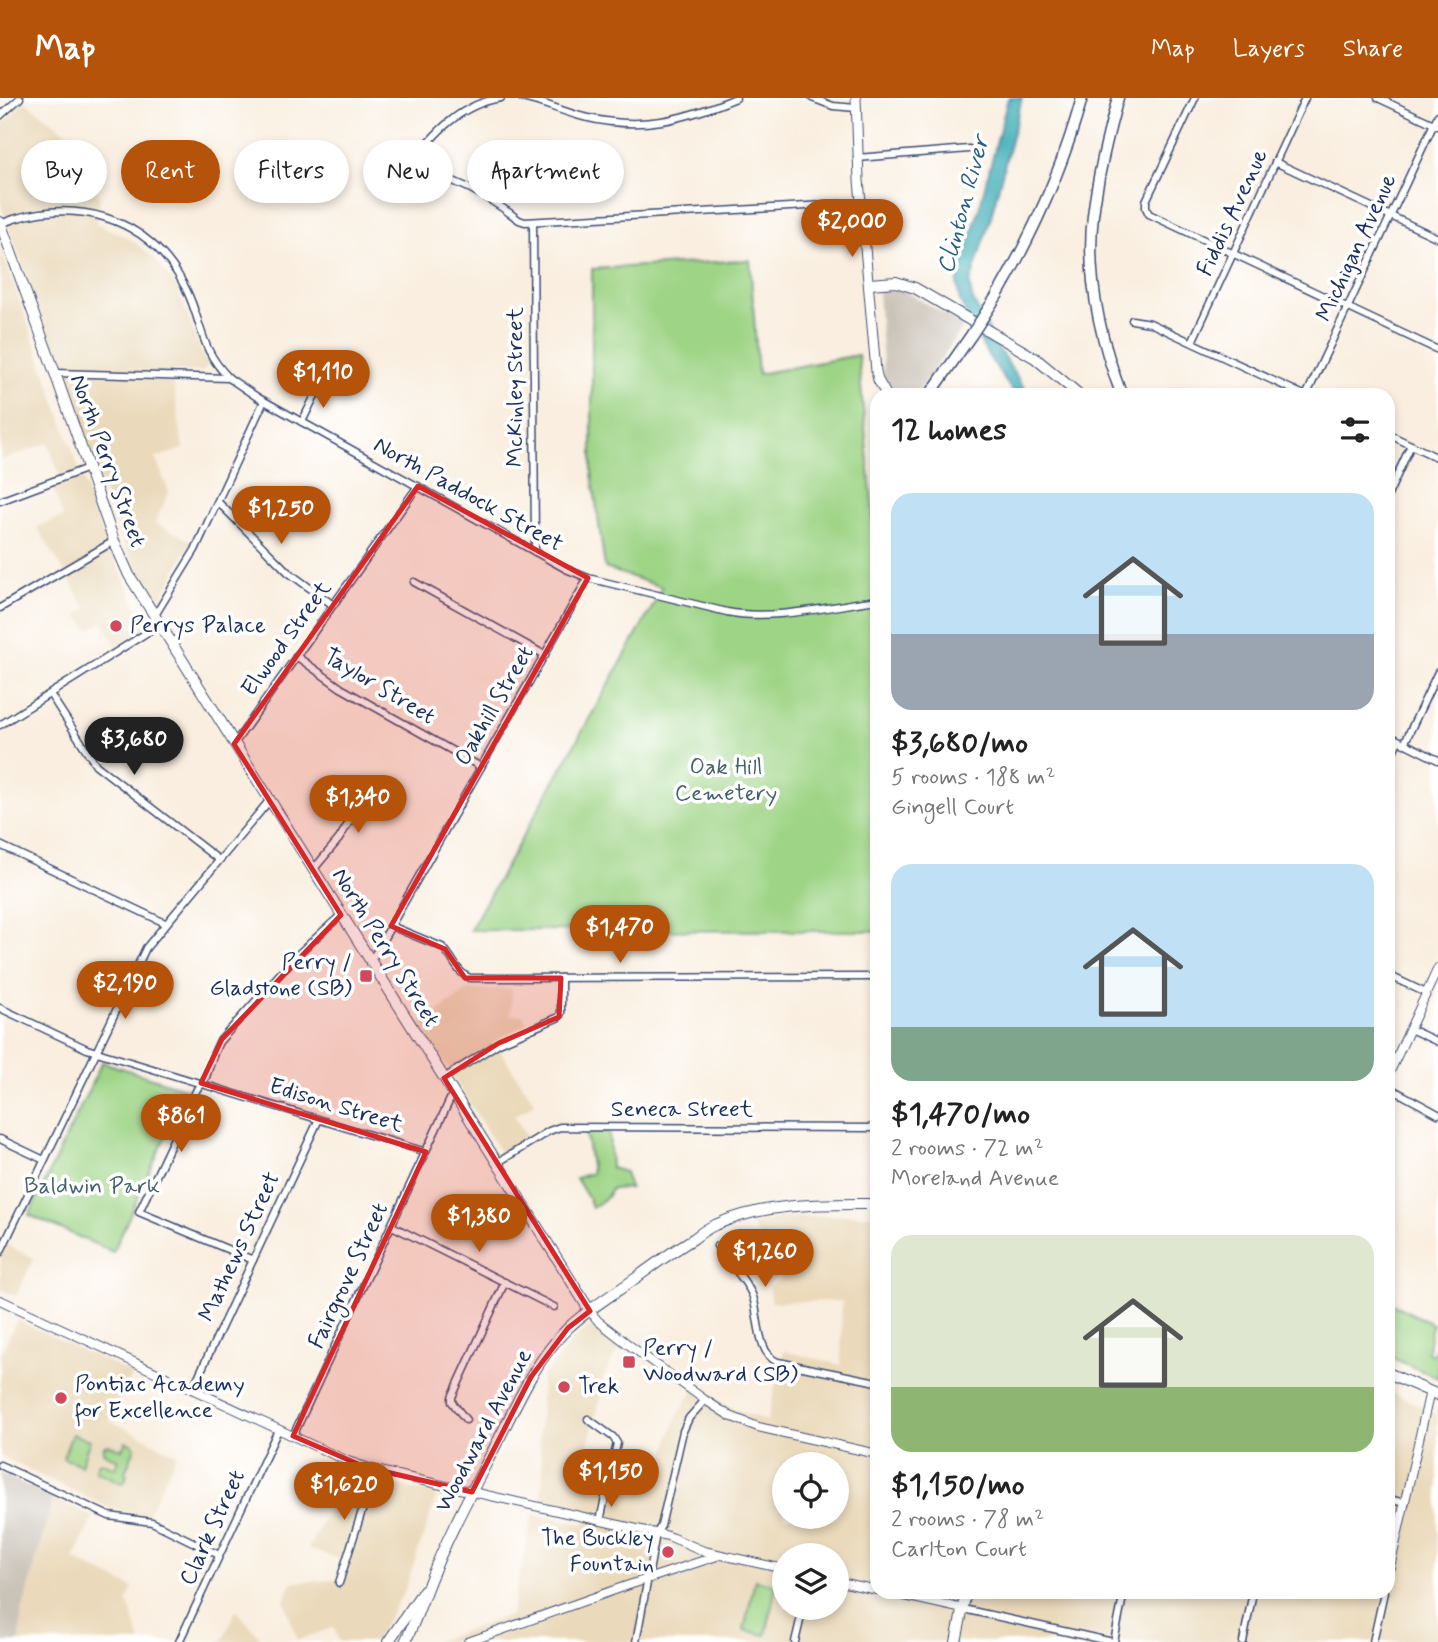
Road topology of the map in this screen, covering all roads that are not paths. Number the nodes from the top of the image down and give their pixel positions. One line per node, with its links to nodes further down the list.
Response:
1 (20, 98): 13 (street)
2 (501, 98): 15 (street)
3 (522, 98): 4 (street)
4 (736, 98)
5 (812, 98): 11 (street)
6 (1082, 98): 35 (highway, bridge)
7 (1118, 98): 37 (highway)
8 (1195, 98): 25 (street)
9 (1305, 98): 18 (street, Fiddis Avenue)
10 (1378, 98): 14 (street)
11 (856, 103): 17 (main road)
12 (1438, 115): 14 (street, Michigan Avenue)
13 (0, 116)
14 (1436, 125): 21 (street, Michigan Avenue)
15 (430, 140)
16 (969, 149): 17 (street)
17 (857, 158): 20 (main road)
18 (1275, 162): 21 (street); 25 (street, Fiddis Avenue)
19 (453, 180): 22 (street)
20 (860, 203): 22 (street); 26 (main road)
21 (1391, 216): 24 (street); 27 (street, Michigan Avenue)
22 (533, 222): 51 (street, McKinley Street)
23 (0, 223): 31 (main road, North Perry Street); 32 (street)
24 (1438, 238)
25 (1232, 254): 27 (street); 29 (street, Fiddis Avenue)
26 (869, 284): 34 (main road); 36 (main road)
27 (1348, 308): 30 (street); 39 (street, Michigan Avenue)
28 (1132, 320): 29 (street)
29 (1192, 342): 38 (street)
30 (1438, 350)
31 (55, 373): 32 (street); 45 (main road, North Perry Street)
32 (229, 378): 40 (street, North Paddock Street)
33 (320, 385): 41 (street)
34 (882, 388)
35 (935, 388)
36 (1072, 388)
37 (1119, 388)
38 (1289, 388)
39 (1310, 388)
40 (264, 401): 41 (street, North Paddock Street); 49 (street)
41 (302, 422): 47 (street, North Paddock Street)
42 (1395, 437): 43 (street)
43 (1411, 445): 44 (street); 46 (street)
44 (1438, 458)
45 (88, 468): 48 (street); 50 (main road, North Perry Street)
46 (1395, 480)
47 (418, 486): 51 (street, North Paddock Street); 55 (street, Elwood Street)
48 (0, 501)
49 (218, 502): 55 (street); 57 (street)
50 (114, 541): 56 (street); 57 (main road, North Perry Street)
51 (534, 552): 52 (street, North Paddock Street)
52 (588, 578): 54 (street, North Paddock Street); 58 (street, Oakhill Street)
53 (414, 582): 58 (street)
54 (870, 601)
55 (333, 604): 59 (street, Elwood Street)
56 (0, 608)
57 (157, 621): 61 (street); 65 (main road, North Perry Street)
58 (545, 655): 68 (street, Oakhill Street)
59 (296, 656): 65 (street, Elwood Street); 68 (street, Taylor Street)
60 (1438, 673): 64 (street)
61 (50, 694): 62 (street); 72 (street)
62 (0, 725)
63 (1395, 739): 64 (street)
64 (1401, 742): 66 (street); 67 (street)
65 (234, 744): 70 (main road, North Perry Street)
66 (1395, 752)
67 (1438, 760)
68 (481, 767): 76 (street, Oakhill Street)
69 (374, 780): 73 (street)
70 (269, 801): 72 (street); 73 (main road, North Perry Street)
71 (0, 845): 75 (street)
72 (219, 860): 75 (street)
73 (313, 870): 74 (main road, North Perry Street)
74 (341, 915): 77 (main road, North Perry Street); 89 (street)
75 (165, 923): 86 (street)
76 (391, 926): 77 (street, Oakhill Street); 80 (street)
77 (370, 961): 88 (main road, North Perry Street)
78 (1438, 968): 82 (street)
79 (870, 977): 80 (street)
80 (561, 978): 88 (street)
81 (1395, 978): 82 (street)
82 (1426, 993): 84 (street)
83 (0, 1008): 86 (street, Edison Street)
84 (1410, 1029): 85 (street); 87 (street)
85 (1438, 1042)
86 (96, 1052): 89 (street, Edison Street); 97 (street)
87 (1395, 1061)
88 (444, 1078): 91 (main road, North Perry Street)
89 (201, 1083): 93 (street, Edison Street); 103 (street)
90 (1395, 1091): 92 (street)
91 (453, 1093): 96 (street, Fairgrove Street); 98 (main road, North Perry Street)
92 (1438, 1114)
93 (319, 1119): 96 (street, Edison Street); 103 (street, Mathews Street)
94 (870, 1128): 98 (street, Seneca Street)
95 (0, 1139): 97 (street)
96 (426, 1152): 100 (street, Fairgrove Street)
97 (44, 1160): 102 (street)
98 (497, 1163): 107 (main road, North Perry Street)
99 (870, 1204): 107 (main road, Woodward Avenue)
100 (392, 1226): 104 (street); 116 (street, Fairgrove Street)
101 (717, 1246): 109 (street)
102 (0, 1253)
103 (253, 1260): 110 (street, Mathews Street)
104 (505, 1282): 106 (street); 114 (street)
105 (0, 1300): 110 (street)
106 (554, 1307)
107 (590, 1311): 112 (street, North Perry Street); 120 (main road, Woodward Avenue)
108 (1395, 1376): 111 (main road)
109 (870, 1381)
110 (192, 1390): 115 (street)
111 (1434, 1393): 122 (street)
112 (705, 1400): 117 (street, North Perry Street); 124 (street)
113 (588, 1419): 123 (street)
114 (466, 1420)
115 (278, 1430): 116 (street); 126 (street, Clark Street)
116 (293, 1436): 119 (street)
117 (870, 1452)
118 (0, 1465): 126 (street)
119 (375, 1470): 120 (street); 130 (street)
120 (472, 1492): 123 (street); 131 (main road, Woodward Avenue)
121 (1395, 1501): 122 (street)
122 (1405, 1503): 125 (street)
123 (600, 1521): 124 (street)
124 (656, 1534): 127 (street); 129 (street)
125 (1395, 1542)
126 (219, 1555): 141 (street, Clark Street)
127 (723, 1555): 128 (street); 129 (street)
128 (772, 1566)
129 (648, 1578): 144 (street); 145 (street)
130 (339, 1583)
131 (428, 1584): 142 (main road); 143 (main road, Woodward Avenue)
132 (849, 1584): 133 (street)
133 (870, 1589)
134 (918, 1599): 139 (street)
135 (965, 1599): 139 (main road)
136 (1123, 1599): 148 (street)
137 (1251, 1599): 149 (street)
138 (1382, 1599): 150 (street)
139 (963, 1609): 147 (main road); 148 (street)
140 (800, 1620): 146 (street)
141 (179, 1642)
142 (388, 1642)
143 (405, 1642)
144 (468, 1642)
145 (636, 1642)
146 (795, 1642)
147 (956, 1642)
148 (1114, 1642)
149 (1242, 1642)
150 (1373, 1642)

